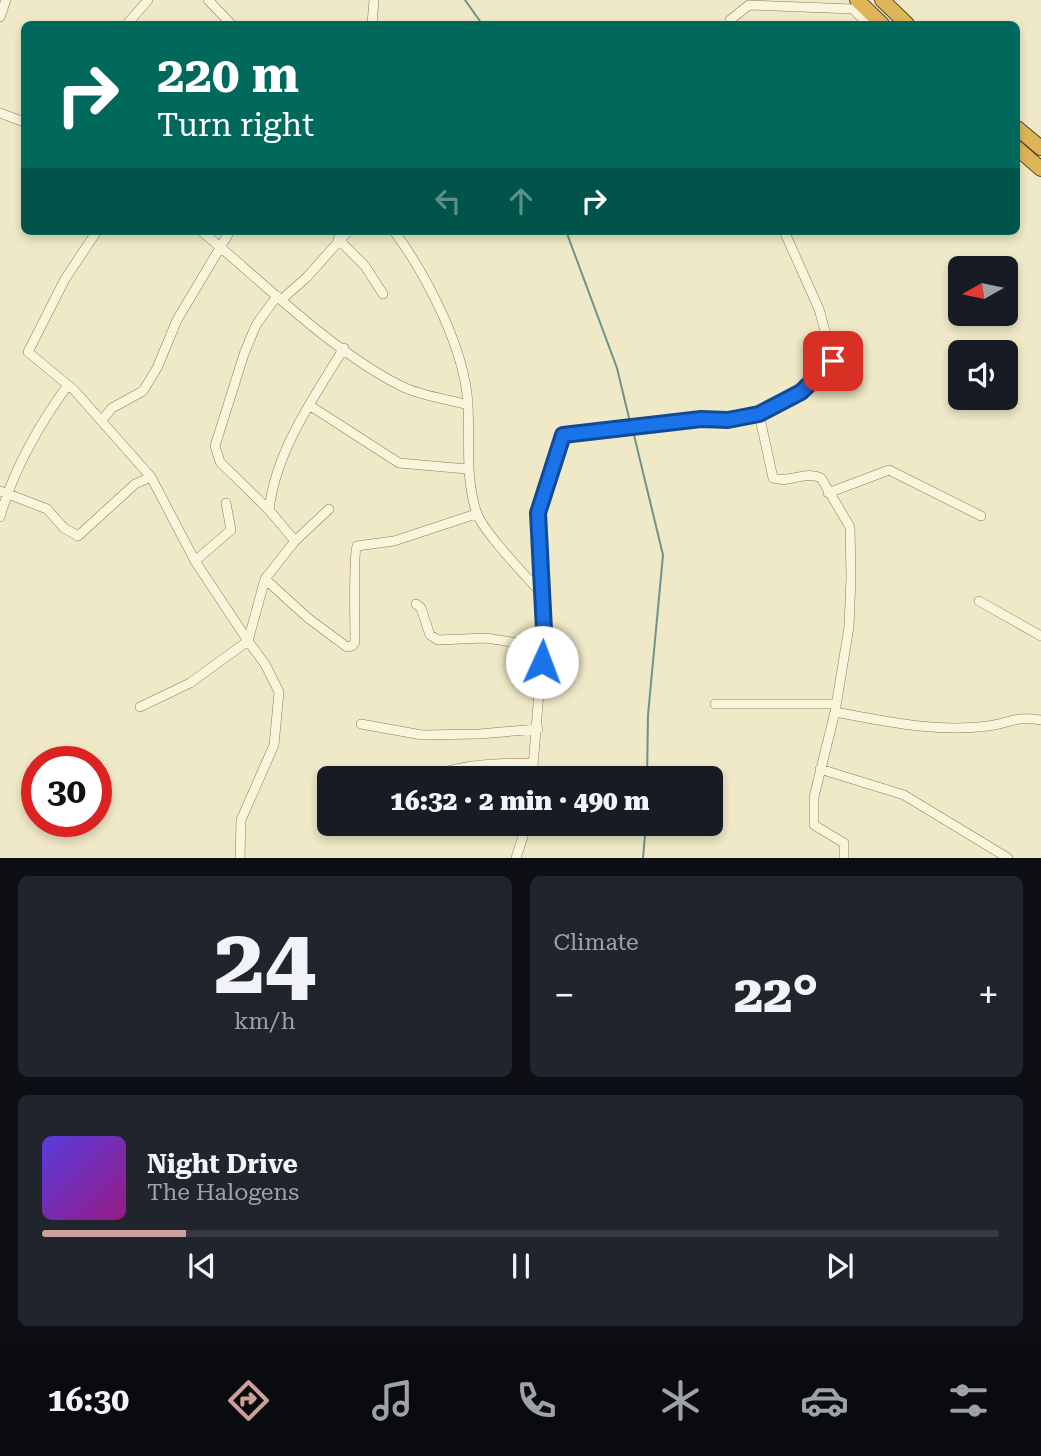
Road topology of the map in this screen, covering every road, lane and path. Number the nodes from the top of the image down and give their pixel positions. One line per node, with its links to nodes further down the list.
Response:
1 (6, 0): 7 (street)
2 (148, 0): 8 (street)
3 (208, 0): 9 (street)
4 (374, 0): 10 (street)
5 (857, 0): 13 (highway)
6 (882, 0): 14 (highway)
7 (0, 17)
8 (130, 21)
9 (228, 21)
10 (372, 21)
11 (730, 21): 12 (street)
12 (865, 21)
13 (879, 21)
14 (904, 21)
15 (0, 113): 16 (street)
16 (21, 121)
17 (1020, 130): 18 (highway)
18 (1041, 148)
19 (1020, 151): 20 (highway)
20 (1041, 169)
21 (94, 235): 32 (street)
22 (206, 235): 28 (street)
23 (228, 235): 28 (street)
24 (343, 235): 27 (street)
25 (397, 235): 34 (street)
26 (786, 235): 35 (street)
27 (338, 239): 29 (street); 30 (street)
28 (220, 247): 30 (street); 36 (street)
29 (383, 293)
30 (279, 298): 31 (street); 43 (street)
31 (344, 348): 33 (street); 34 (street)
32 (68, 385): 36 (street); 39 (street)
33 (309, 405): 37 (street); 43 (street)
34 (468, 405): 37 (street)
35 (759, 414): 40 (street); 50 (street)
36 (102, 420): 38 (street)
37 (467, 469): 44 (street)
38 (151, 477): 39 (street); 48 (street)
39 (3, 492): 46 (street)
40 (828, 493): 45 (street); 58 (street)
41 (226, 503): 48 (street)
42 (329, 509): 47 (street)
43 (269, 510): 47 (street)
44 (476, 514): 49 (street); 50 (street)
45 (981, 516)
46 (0, 517)
47 (295, 541): 49 (street)
48 (195, 561): 54 (street)
49 (265, 579): 54 (street)
50 (542, 594): 55 (street)
51 (979, 601): 53 (street)
52 (416, 604): 55 (street)
53 (1041, 636)
54 (248, 641): 57 (street); 67 (street)
55 (543, 647): 61 (street)
56 (715, 704): 58 (street)
57 (139, 707)
58 (835, 708): 59 (street); 65 (street)
59 (1041, 720)
60 (361, 724): 61 (street)
61 (538, 729): 62 (street)
62 (533, 763): 63 (street); 64 (street)
63 (487, 766)
64 (533, 766)
65 (820, 769): 69 (street); 70 (street)
66 (523, 836): 68 (street)
67 (240, 858)
68 (516, 858)
69 (844, 858)
70 (1008, 858)

